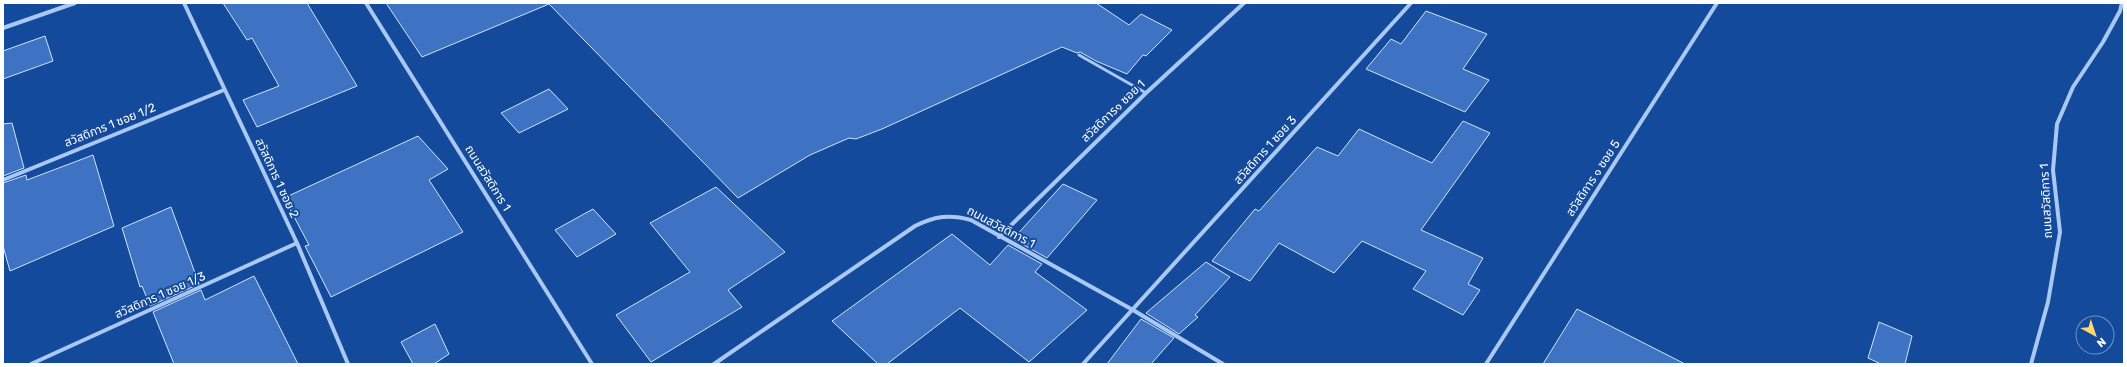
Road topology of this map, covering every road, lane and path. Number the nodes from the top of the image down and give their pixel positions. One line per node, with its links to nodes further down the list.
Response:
1 (75, 3): 8 (street)
2 (184, 3): 10 (street, สวัสดิการ 1 ซอย 2)
3 (366, 3): 18 (street, ถนนสวัสดิการ 1)
4 (1244, 3): 11 (street, สวัสดิการ๑ ซอย 1)
5 (1411, 3): 15 (street, สวัสดิการ 1 ซอย 3)
6 (1716, 3): 22 (street, สวัสดิการ ๑ ซอย 5)
7 (2122, 3): 23 (street, ถนนสวัสดิการ 1)
8 (3, 28)
9 (1078, 55): 11 (lane)
10 (224, 90): 12 (street, สวัสดิการ 1 ซอย 1/2); 14 (street, สวัสดิการ 1 ซอย 2)
11 (1146, 93): 13 (street, สวัสดิการ๑ ซอย 1)
12 (3, 180)
13 (999, 237): 15 (street, ถนนสวัสดิการ 1); 19 (street, ถนนสวัสดิการ 1)
14 (297, 243): 16 (street, สวัสดิการ 1 ซอย 1/3); 17 (street, สวัสดิการ 1 ซอย 2)
15 (1133, 310): 20 (street, สวัสดิการ 1 ซอย 3); 21 (street, ถนนสวัสดิการ 1)
16 (32, 364)
17 (348, 364)
18 (592, 364)
19 (714, 364)
20 (1083, 364)
21 (1222, 364)
22 (1486, 364)
23 (2031, 364)

